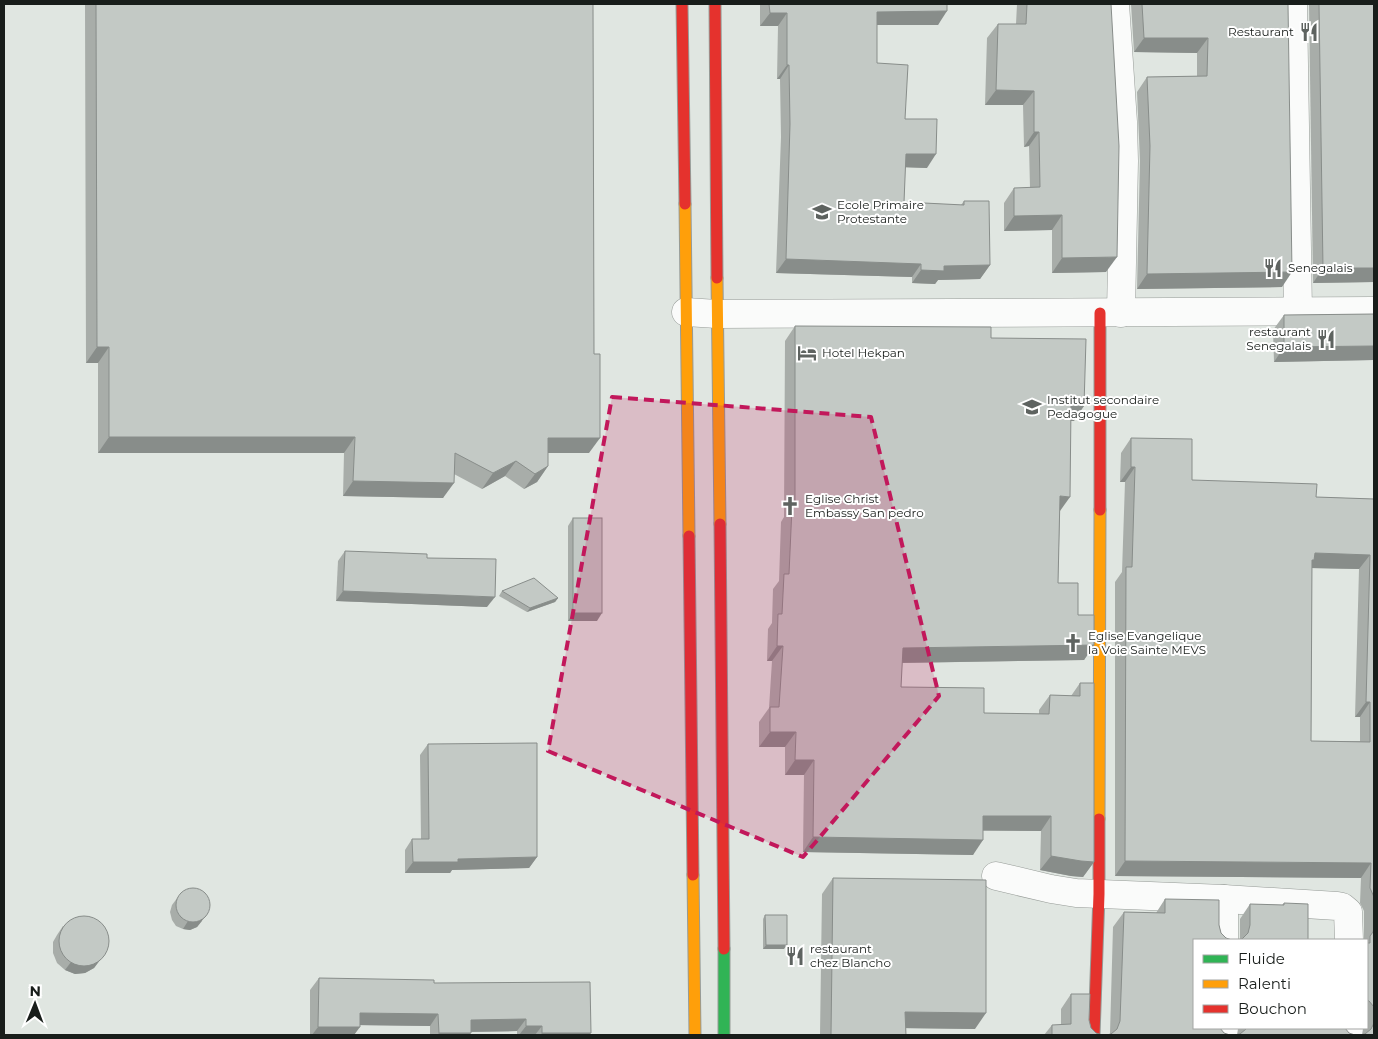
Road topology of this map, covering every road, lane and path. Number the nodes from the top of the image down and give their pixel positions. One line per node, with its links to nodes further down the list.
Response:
1 (682, 4): 6 (main road)
2 (715, 4): 9 (main road)
3 (1115, 4): 8 (street)
4 (1293, 4): 7 (street)
5 (1374, 311): 7 (street)
6 (686, 312): 9 (street); 15 (main road)
7 (1298, 312): 8 (street)
8 (1110, 313): 9 (street); 11 (main road)
9 (717, 314): 16 (main road)
10 (996, 876): 11 (street)
11 (1099, 894): 12 (street); 17 (main road)
12 (1224, 899): 13 (street); 14 (street)
13 (1224, 939)
14 (1349, 939)
15 (695, 1035)
16 (724, 1035)
17 (1094, 1035)

